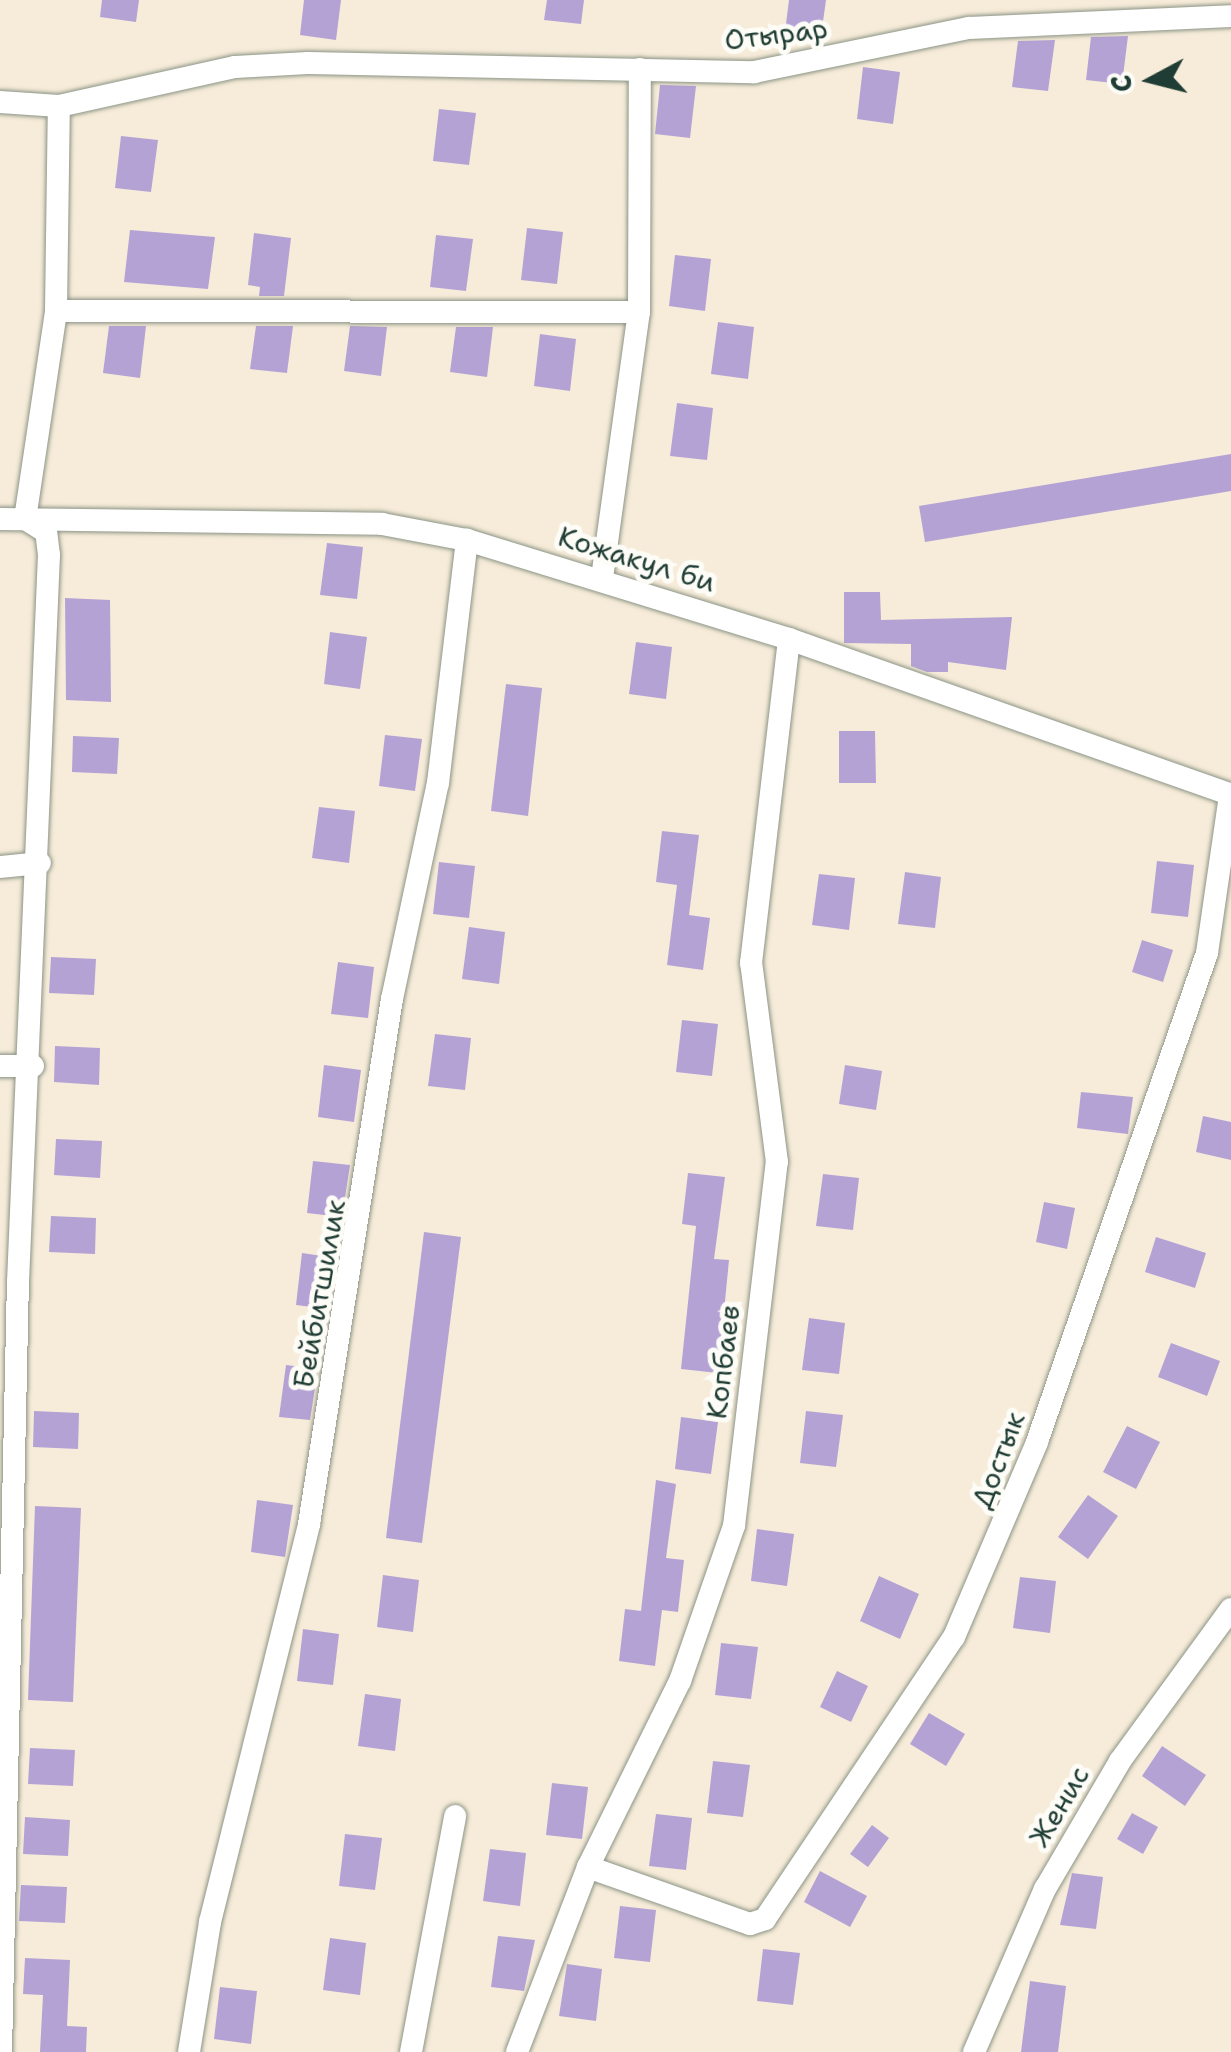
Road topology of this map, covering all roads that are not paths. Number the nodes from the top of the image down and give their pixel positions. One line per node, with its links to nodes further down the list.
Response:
1 (1231, 16): 2 (street, Отырар)
2 (640, 69): 4 (street, Отырар); 6 (street)
3 (0, 102): 4 (street)
4 (59, 106): 5 (street)
5 (56, 311): 6 (street); 8 (street)
6 (639, 312): 10 (street)
7 (0, 518): 8 (street, Кожакул би)
8 (26, 519): 9 (street, Кожакул би); 13 (street)
9 (467, 540): 10 (street, Кожакул би); 24 (street, Бейбитшилик)
10 (602, 578): 11 (street, Кожакул би)
11 (789, 639): 12 (street, Кожакул би); 22 (street, Копбаев)
12 (1231, 795): 22 (street, Достык)
13 (40, 863): 14 (street); 16 (street)
14 (0, 867)
15 (0, 1066): 16 (street)
16 (33, 1066): 17 (street)
17 (9, 1282): 18 (street)
18 (7, 1462): 20 (street)
19 (1231, 1609): 27 (street, Женис)
20 (4, 1682): 23 (street)
21 (455, 1816): 25 (street)
22 (588, 1868): 26 (street, Копбаев)
23 (0, 2052)
24 (189, 2052)
25 (411, 2052)
26 (516, 2052)
27 (974, 2052)

